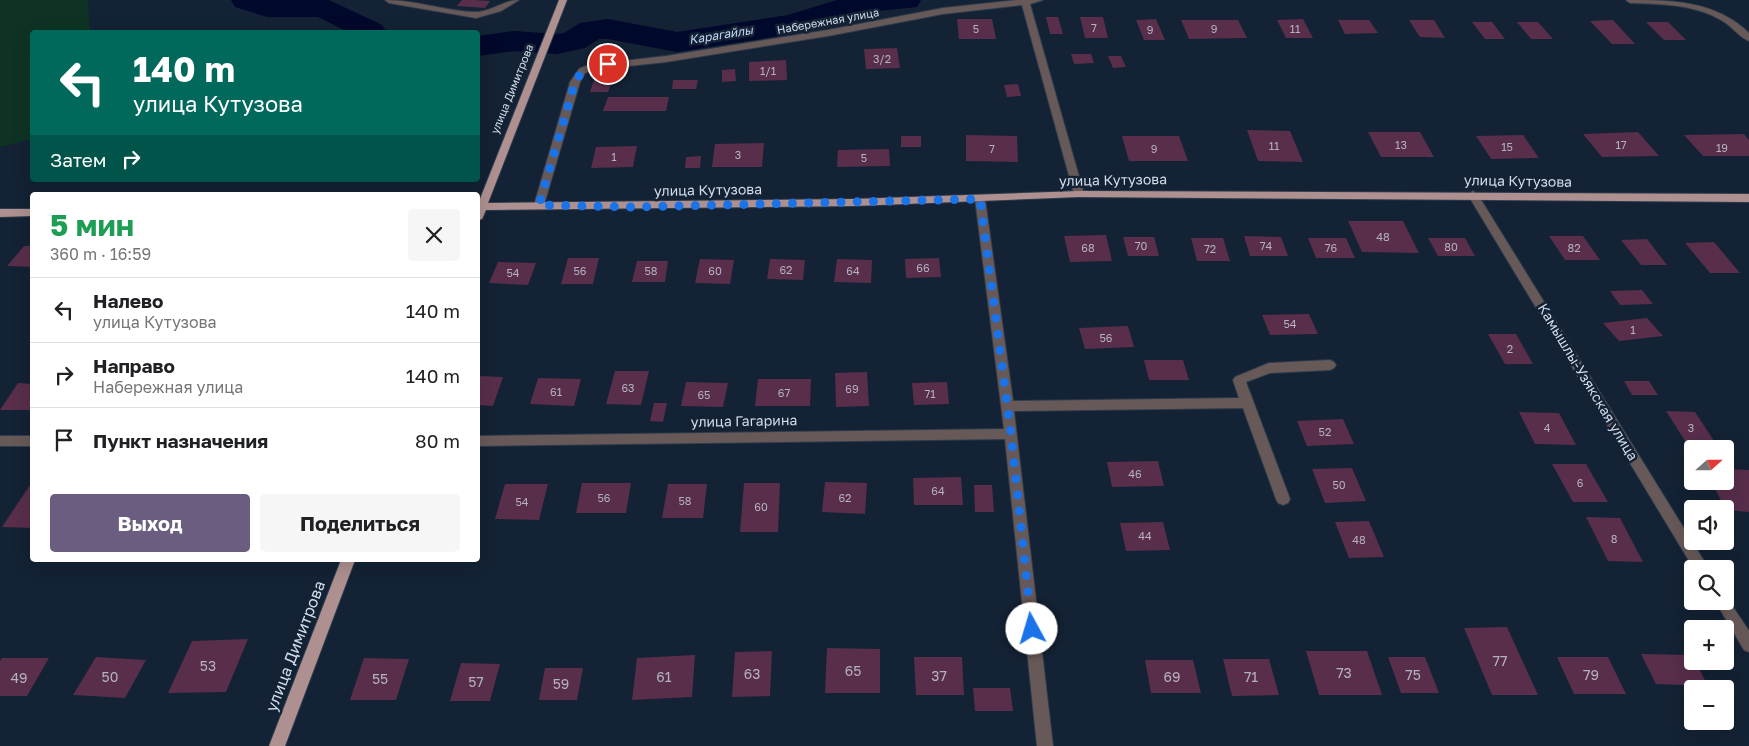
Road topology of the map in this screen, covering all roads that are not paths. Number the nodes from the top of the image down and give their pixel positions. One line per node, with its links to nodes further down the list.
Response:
1 (389, 0): 2 (street)
2 (515, 0)
3 (563, 0): 13 (main road, улица Димитрова)
4 (1039, 0): 6 (street, Набережная улица)
5 (1630, 0): 7 (street)
6 (1026, 3): 8 (street); 12 (street, Набережная улица)
7 (1749, 38)
8 (1079, 194): 9 (main road, улица Кутузова); 11 (main road, улица Кутузова)
9 (1473, 196): 10 (main road, улица Кутузова); 25 (street, Камышлы-Узякская улица)
10 (1749, 198)
11 (980, 199): 12 (main road, улица Кутузова); 19 (street)
12 (539, 205): 14 (main road, улица Кутузова)
13 (480, 207)
14 (480, 210)
15 (0, 213): 16 (main road)
16 (30, 213)
17 (1330, 365): 18 (street)
18 (1248, 403): 19 (street); 24 (street)
19 (1008, 406): 20 (street)
20 (1011, 434): 23 (street, улица Гагарина); 30 (street)
21 (0, 441): 22 (street)
22 (30, 441)
23 (480, 441)
24 (1283, 499)
25 (1696, 560)
26 (347, 562): 29 (main road, улица Димитрова)
27 (1727, 610): 28 (street)
28 (1749, 646)
29 (277, 746)
30 (1045, 746)

